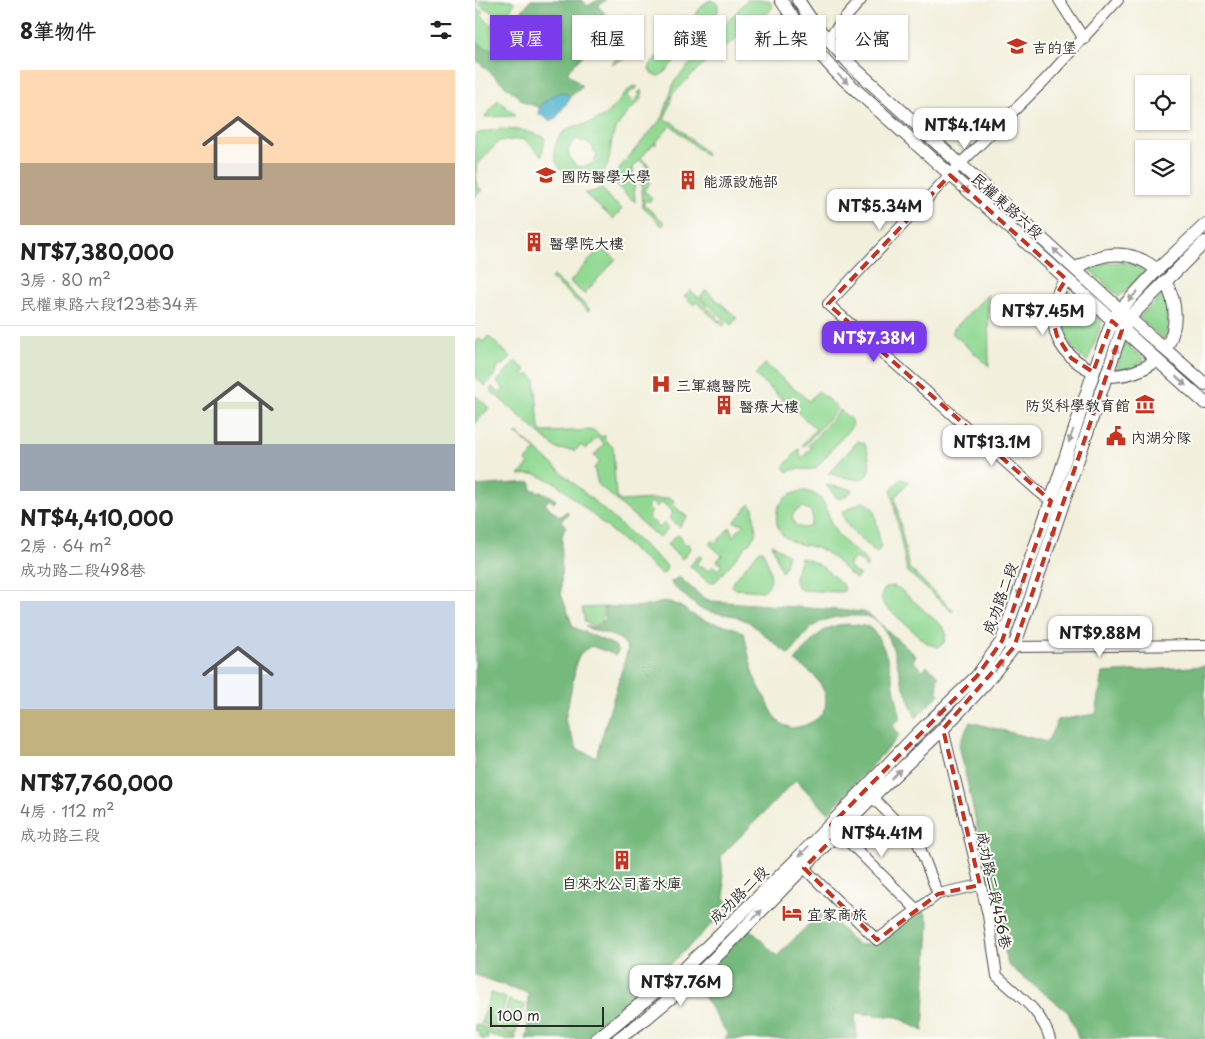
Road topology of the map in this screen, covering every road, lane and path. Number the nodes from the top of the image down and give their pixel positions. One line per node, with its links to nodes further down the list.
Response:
1 (781, 0): 9 (main road, 民權東路六段, one-way to 9)
2 (798, 0): 6 (main road, 民權東路六段)
3 (861, 0): 6 (street)
4 (1059, 0): 7 (street)
5 (1118, 0): 7 (street)
6 (827, 39): 8 (main road, 民權東路六段)
7 (1084, 39): 8 (street)
8 (960, 164): 9 (street); 12 (main road, 民權東路六段, one-way to 8)
9 (950, 175): 14 (main road, 民權東路六段, one-way to 14); 25 (street)
10 (1205, 225): 13 (main road, 成功路二段)
11 (1205, 242): 15 (main road, 成功路二段)
12 (1076, 269): 13 (main road); 16 (main road, 民權東路六段)
13 (1157, 270): 16 (main road, 成功路二段, one-way to 16)
14 (1066, 279): 17 (main road, 民權東路六段); 21 (main road)
15 (1165, 281): 16 (main road, 成功路二段); 19 (main road)
16 (1125, 314): 17 (main road, 成功路二段); 18 (main road, 成功路二段); 19 (main road, 民權東路六段)
17 (1112, 321): 18 (main road, 民權東路六段); 21 (main road, 成功路二段)
18 (1123, 330): 20 (main road, 民權東路六段); 22 (main road, 成功路二段, one-way to 18)
19 (1166, 349): 23 (main road, 民權東路六段)
20 (1157, 360): 22 (main road); 24 (main road, 民權東路六段, one-way to 24)
21 (1093, 371): 25 (main road, 成功路二段, one-way to 25)
22 (1107, 376): 25 (main road, 成功路二段)
23 (1205, 384)
24 (1205, 403)
25 (1057, 503): 26 (main road, 成功路二段, one-way to 26); 28 (main road, 成功路二段, one-way to 25)
26 (1002, 641): 28 (street); 30 (main road, 成功路二段, one-way to 30)
27 (1205, 645): 28 (street)
28 (1014, 647): 29 (main road, 成功路二段, one-way to 28)
29 (943, 729): 30 (main road, 成功路二段, one-way to 29); 33 (street, 成功路二段456巷)
30 (868, 793): 31 (main road, 成功路二段); 34 (street)
31 (835, 828): 32 (main road, 成功路二段); 35 (street); 36 (main road, 成功路二段, one-way to 36)
32 (803, 868): 35 (street); 37 (main road, 成功路二段, one-way to 32)
33 (980, 885): 34 (street); 38 (street, 成功路二段456巷)
34 (938, 894): 35 (street)
35 (916, 909)
36 (597, 1039)
37 (618, 1039)
38 (1051, 1039)

